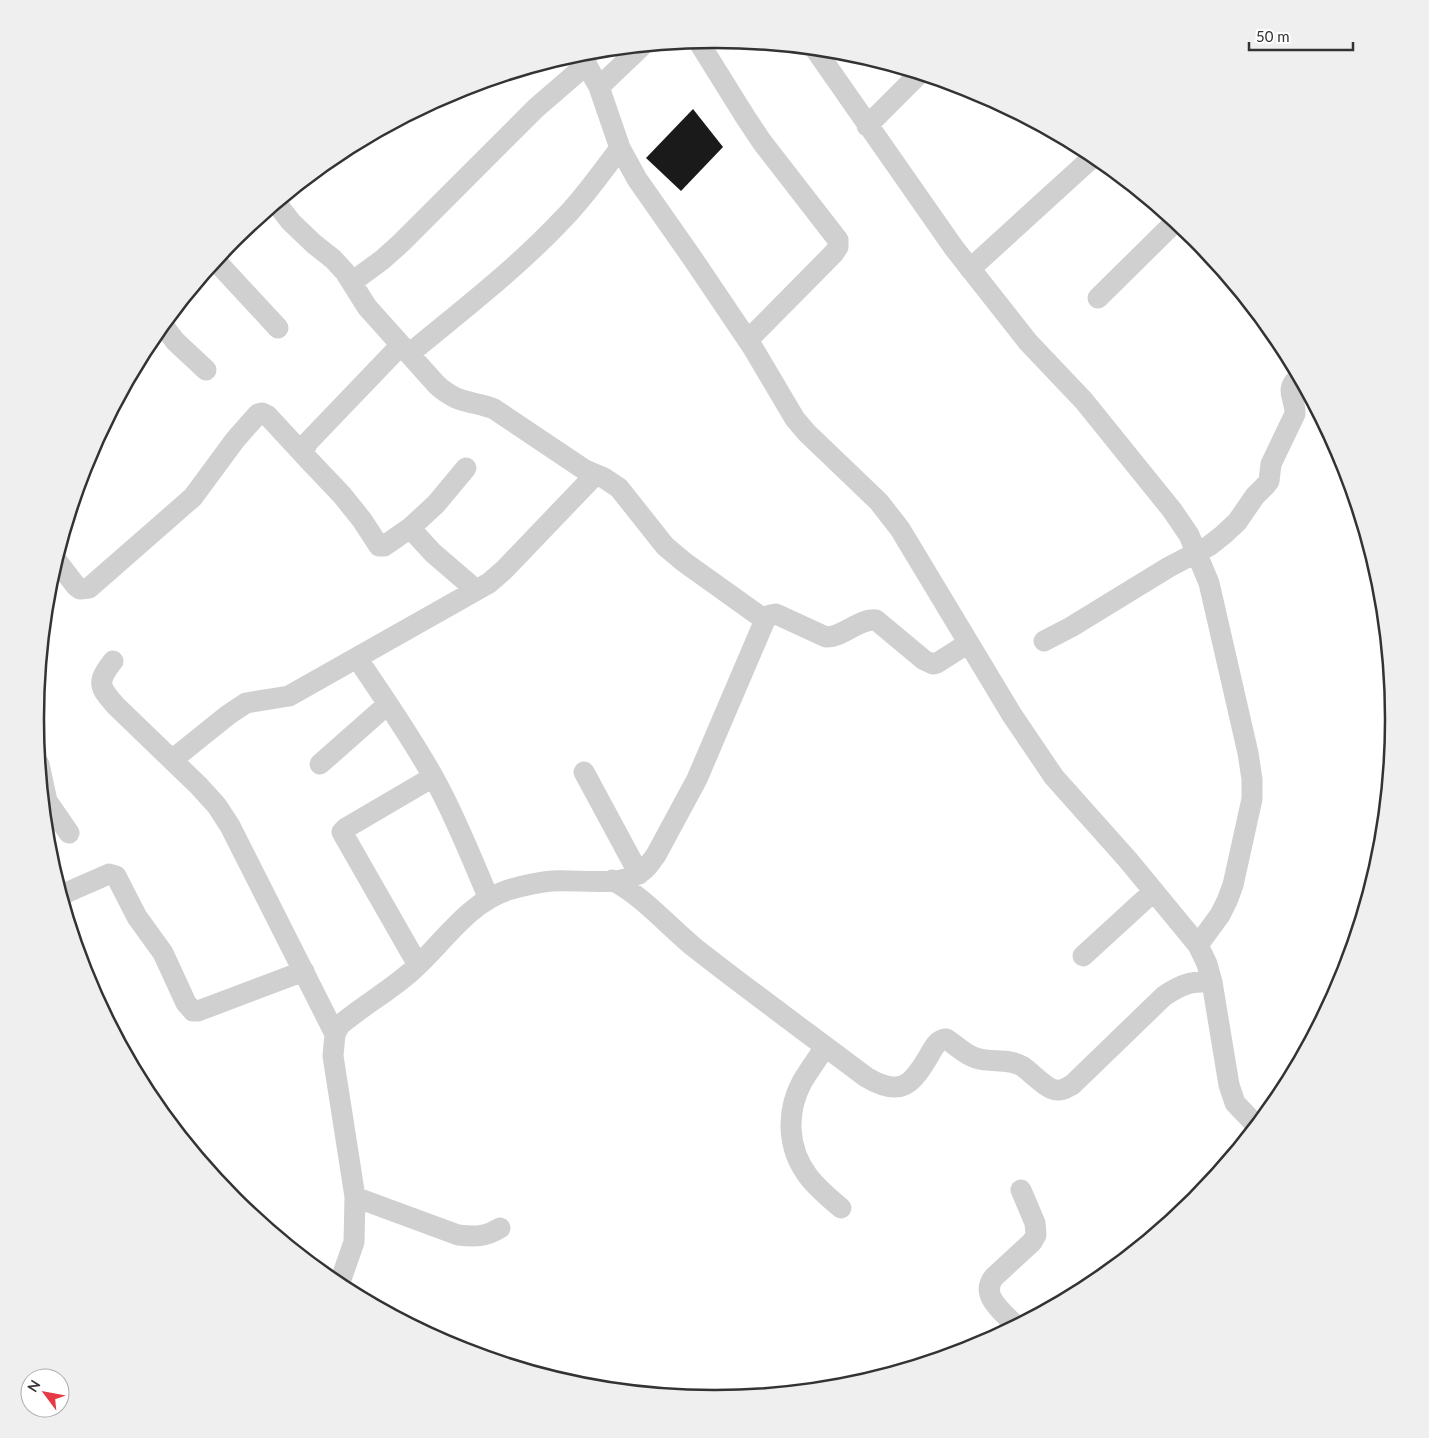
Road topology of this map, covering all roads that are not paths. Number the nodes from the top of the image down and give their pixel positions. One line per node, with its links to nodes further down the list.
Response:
1 (703, 49): 19 (street)
2 (635, 53): 7 (street)
3 (820, 57): 8 (street)
4 (585, 61): 7 (street)
5 (581, 62): 15 (street)
6 (914, 79): 8 (street)
7 (599, 87): 9 (street)
8 (867, 126): 14 (street)
9 (620, 148): 19 (street); 20 (street)
10 (1088, 162): 14 (street)
11 (280, 208): 15 (street)
12 (1169, 227): 16 (street)
13 (220, 266): 17 (street)
14 (970, 269): 27 (street)
15 (352, 282): 20 (street)
16 (1098, 298)
17 (278, 328)
18 (168, 331): 21 (street)
19 (748, 340): 32 (street)
20 (405, 350): 23 (street); 25 (street)
21 (206, 370)
22 (1294, 382): 27 (street)
23 (304, 455): 26 (street); 28 (street)
24 (466, 468): 26 (street)
25 (595, 475): 29 (street); 30 (street)
26 (410, 528): 29 (street)
27 (1198, 552): 31 (street); 47 (street)
28 (62, 567)
29 (476, 590): 33 (street)
30 (765, 620): 32 (street); 42 (street)
31 (1044, 641)
32 (967, 644): 44 (street)
33 (358, 658): 35 (street); 36 (street)
34 (113, 661): 36 (street)
35 (388, 704): 37 (street); 39 (street)
36 (172, 760): 50 (street)
37 (320, 764)
38 (584, 772): 42 (street)
39 (433, 777): 46 (street); 49 (street)
40 (49, 804): 41 (street)
41 (68, 833)
42 (639, 874): 43 (street)
43 (612, 880): 46 (street); 53 (street)
44 (1154, 891): 47 (street); 48 (street)
45 (67, 892): 50 (street)
46 (489, 898): 49 (street)
47 (1198, 945): 51 (street)
48 (1083, 956)
49 (418, 965): 52 (street)
50 (304, 971): 52 (street)
51 (1212, 982): 53 (street); 54 (street)
52 (335, 1034): 56 (street)
53 (825, 1047): 57 (street)
54 (1252, 1120)
55 (1021, 1190): 60 (street)
56 (355, 1197): 58 (street); 59 (street)
57 (841, 1208)
58 (500, 1228)
59 (343, 1277)
60 (1011, 1321)

